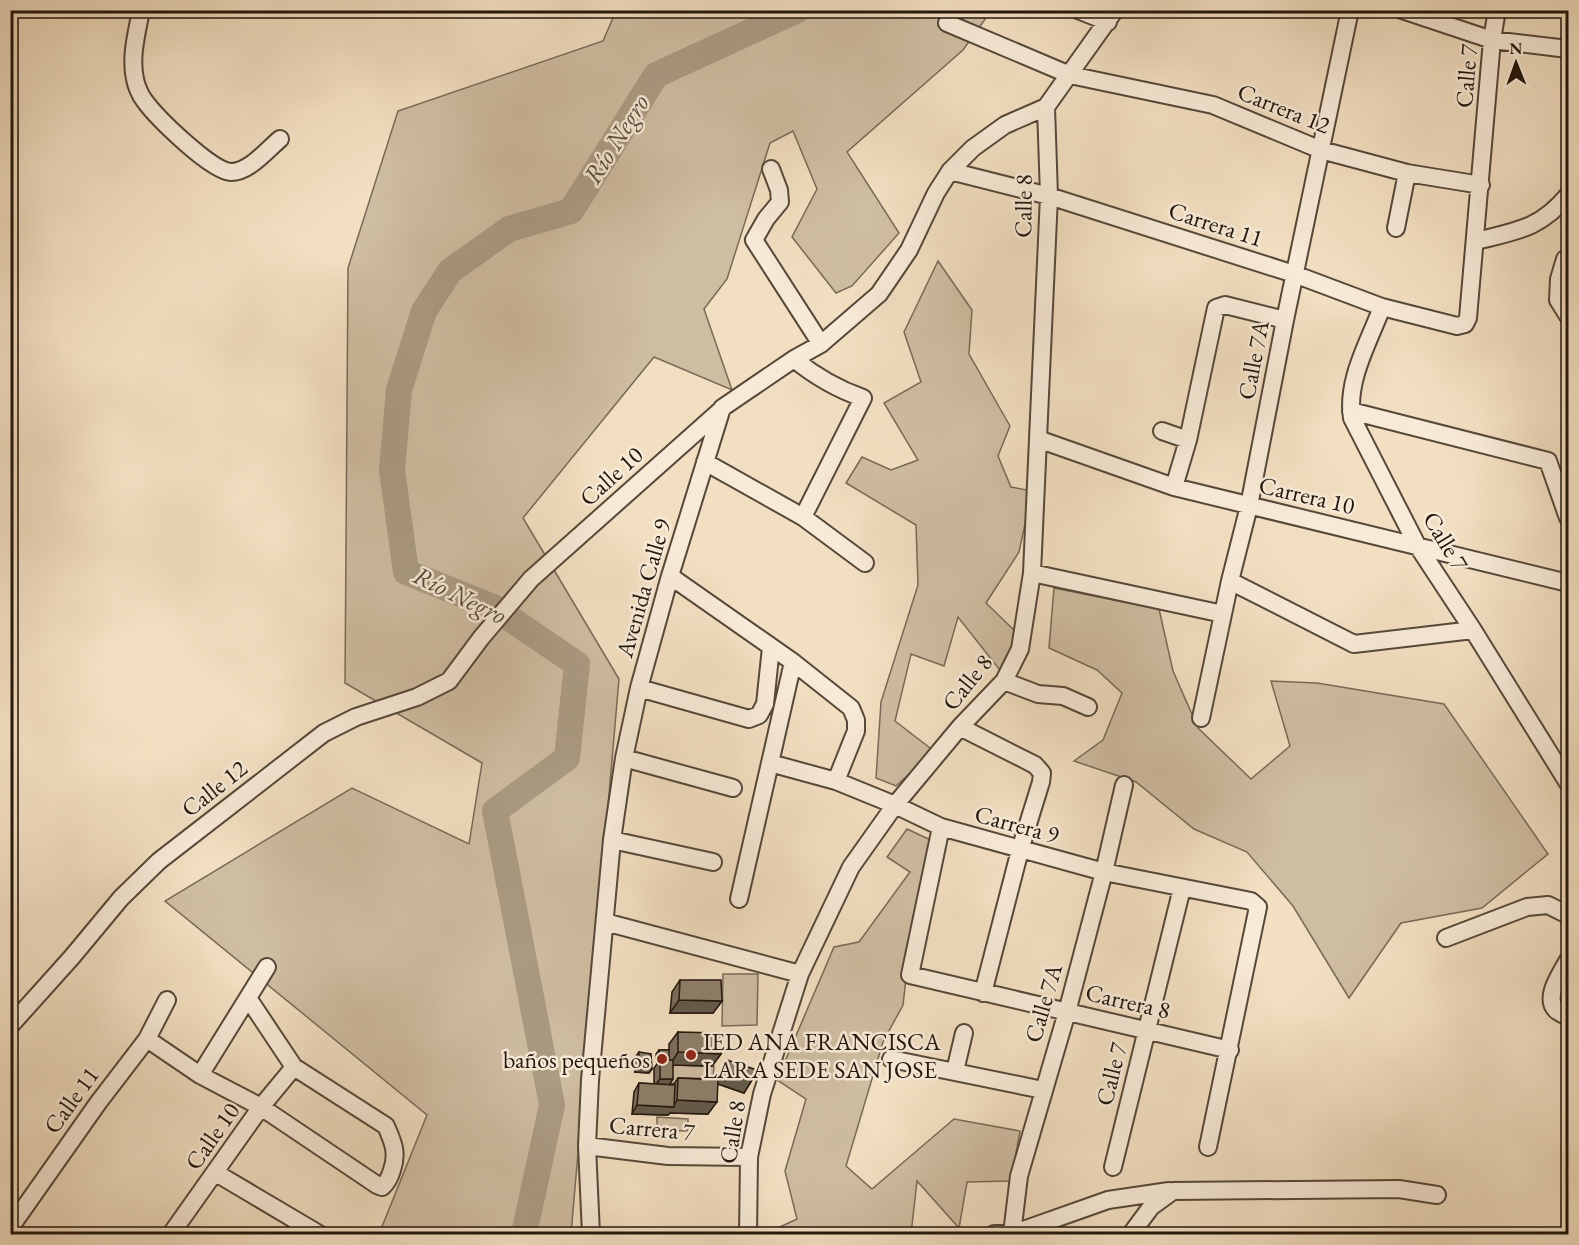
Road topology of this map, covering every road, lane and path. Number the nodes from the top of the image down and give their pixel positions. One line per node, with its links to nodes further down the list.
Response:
1 (141, 10): 12 (street)
2 (1078, 10): 6 (street)
3 (1350, 10): 13 (street, Calle 7A)
4 (1402, 10): 8 (street)
5 (1497, 10): 8 (street, Calle 7)
6 (1111, 16): 10 (street)
7 (947, 22): 10 (street, Carrera 12)
8 (1492, 40): 9 (street); 17 (street, Calle 7)
9 (1569, 49)
10 (1070, 75): 11 (street); 13 (street, Carrera 12)
11 (1046, 106): 15 (street); 19 (street, Calle 8)
12 (280, 139)
13 (1321, 150): 16 (street, Carrera 12); 23 (street, Calle 7A)
14 (771, 169): 28 (street)
15 (950, 171): 19 (street, Carrera 11); 28 (street)
16 (1407, 173): 17 (street, Carrera 12); 20 (street)
17 (1481, 185): 21 (street, Calle 7)
18 (1569, 195): 21 (street)
19 (1048, 196): 23 (street, Carrera 11); 33 (street, Calle 8)
20 (1396, 228)
21 (1476, 241): 27 (street, Calle 7)
22 (1569, 257): 25 (street)
23 (1294, 274): 24 (street, Carrera 11); 26 (street, Calle 7A)
24 (1382, 307): 27 (street, Carrera 11); 31 (street, Calle 7)
25 (1569, 316)
26 (1285, 320): 34 (street); 37 (street, Calle 7A)
27 (1466, 324)
28 (821, 344): 29 (street)
29 (794, 359): 30 (street); 38 (street)
30 (722, 408): 35 (street, Avenida Calle 9); 48 (street, Calle 10)
31 (1351, 411): 39 (street); 40 (street, Calle 7)
32 (1162, 431): 34 (street)
33 (1038, 439): 36 (street, Carrera 10); 42 (street, Calle 8)
34 (1188, 440): 36 (street)
35 (705, 462): 38 (street); 43 (street, Avenida Calle 9)
36 (1174, 487): 37 (street, Carrera 10)
37 (1249, 506): 40 (street, Carrera 10); 44 (street, Calle 7A)
38 (803, 517): 41 (street)
39 (1569, 518)
40 (1418, 544): 45 (street, Carrera 10); 47 (street, Calle 7)
41 (865, 563)
42 (1032, 573): 46 (street); 51 (street, Calle 8)
43 (670, 576): 49 (street); 52 (street, Avenida Calle 9)
44 (1230, 581): 46 (street, Calle 7A); 47 (street)
45 (1569, 583)
46 (1223, 614): 54 (street, Calle 7A)
47 (1473, 630): 59 (street, Calle 7)
48 (481, 638): 81 (street, Calle 12)
49 (771, 647): 50 (street); 52 (street)
50 (793, 662): 57 (street); 58 (street)
51 (1004, 681): 53 (street); 55 (street, Calle 8)
52 (639, 688): 56 (street, Avenida Calle 9)
53 (1088, 707)
54 (1201, 718)
55 (960, 727): 62 (street, Calle 8); 65 (street)
56 (624, 758): 61 (street); 64 (street, Avenida Calle 9)
57 (770, 763): 58 (street, Carrera 9); 69 (street)
58 (836, 781): 62 (street, Carrera 9)
59 (1569, 783)
60 (1124, 785): 67 (street, Calle 7A)
61 (733, 788)
62 (895, 804): 63 (street, Carrera 9); 75 (street, Calle 8)
63 (941, 827): 65 (street, Carrera 9); 76 (street, Carrera 8)
64 (612, 840): 66 (street); 71 (street, Avenida Calle 9)
65 (1020, 850): 67 (street, Carrera 9); 76 (street)
66 (713, 862)
67 (1104, 872): 68 (street, Carrera 9); 79 (street, Calle 7A)
68 (1182, 888): 82 (street, Calle 7); 85 (street, Carrera 9)
69 (739, 899)
70 (1569, 915): 72 (street)
71 (605, 922): 75 (street); 92 (street, Avenida Calle 9)
72 (1446, 938)
73 (1569, 960): 80 (street)
74 (267, 967): 77 (street)
75 (800, 974): 94 (street, Calle 8)
76 (983, 993): 79 (street, Carrera 8)
77 (248, 998): 87 (street); 89 (street)
78 (167, 1000): 84 (street, Calle 11)
79 (1067, 1012): 82 (street, Carrera 8); 90 (street, Calle 7A)
80 (1569, 1017)
81 (10, 1026)
82 (1147, 1030): 85 (street, Carrera 8); 95 (street, Calle 7)
83 (963, 1033): 88 (street)
84 (147, 1039): 89 (street); 99 (street, Calle 11)
85 (1230, 1050): 93 (street)
86 (891, 1059): 88 (street)
87 (294, 1066): 91 (street, Calle 10); 91 (street)
88 (955, 1071): 90 (street)
89 (200, 1075): 91 (street)
90 (1043, 1090): 105 (street, Calle 7A)
91 (261, 1107): 96 (street, Calle 10)
92 (588, 1146): 94 (street, Carrera 7); 102 (street, Avenida Calle 9)
93 (1208, 1147)
94 (749, 1157): 103 (street, Calle 8)
95 (1113, 1167)
96 (216, 1173): 100 (street, Calle 10); 101 (street)
97 (1173, 1191): 98 (street); 105 (street); 106 (street)
98 (1437, 1195)
99 (10, 1228)
100 (171, 1234)
101 (319, 1234)
102 (591, 1234)
103 (748, 1234)
104 (994, 1234): 105 (street)
105 (1012, 1234)
106 (1131, 1234)

